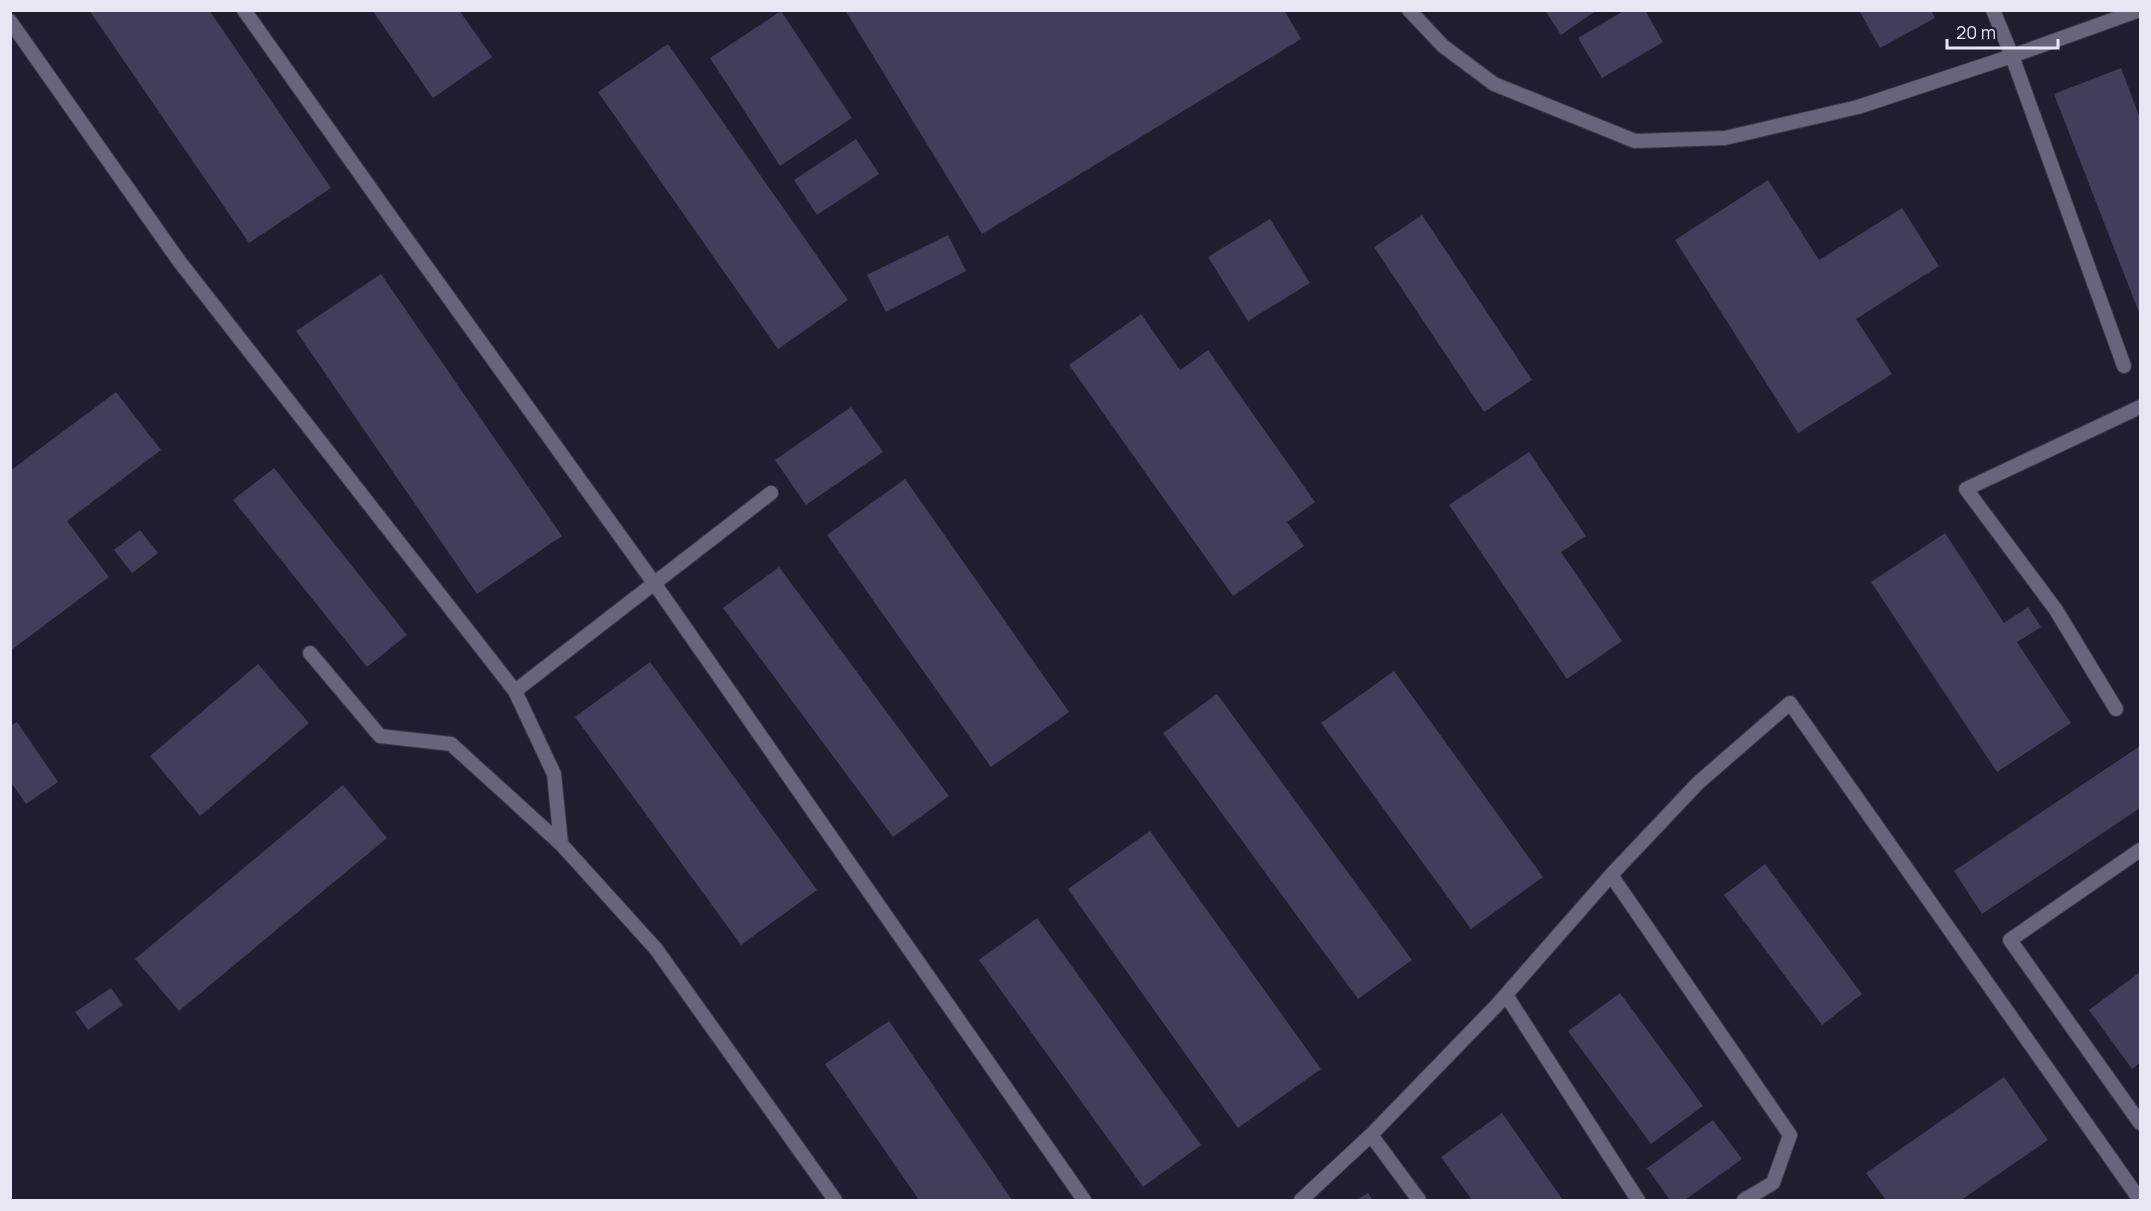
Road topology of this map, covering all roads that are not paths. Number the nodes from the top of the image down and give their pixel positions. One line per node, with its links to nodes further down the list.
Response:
1 (244, 10): 10 (lane)
2 (1409, 10): 6 (lane)
3 (1993, 10): 6 (lane)
4 (2140, 10): 6 (lane)
5 (10, 21): 12 (lane)
6 (2012, 56): 7 (lane)
7 (2124, 366)
8 (2140, 407): 13 (lane)
9 (771, 493): 10 (lane)
10 (654, 583): 12 (lane); 21 (lane)
11 (310, 653): 14 (lane)
12 (515, 690): 14 (lane)
13 (2116, 709)
14 (561, 844): 20 (lane)
15 (2140, 850): 18 (lane)
16 (1611, 875): 17 (lane); 25 (lane); 26 (lane)
17 (1506, 995): 19 (lane); 24 (lane)
18 (2140, 1123)
19 (1371, 1135): 22 (lane); 23 (lane)
20 (834, 1200)
21 (1084, 1200)
22 (1301, 1200)
23 (1419, 1200)
24 (1638, 1200)
25 (1744, 1200)
26 (2140, 1200)

